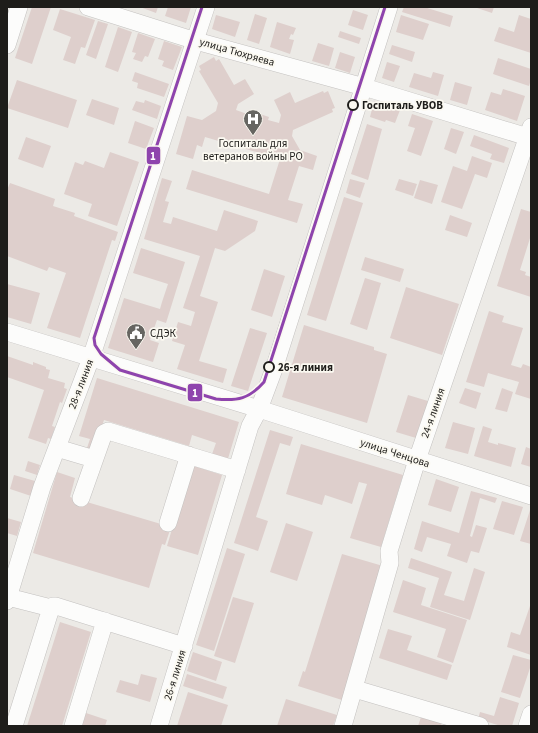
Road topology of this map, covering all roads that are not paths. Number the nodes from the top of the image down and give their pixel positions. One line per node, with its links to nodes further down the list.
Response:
1 (19, 7): 6 (street)
2 (88, 7): 5 (street, улица Тюхряева)
3 (206, 7): 5 (street, 28-я линия)
4 (389, 7): 7 (street, 26-я линия)
5 (196, 40): 7 (street, улица Тюхряева); 10 (street, 28-я линия)
6 (7, 45)
7 (364, 87): 8 (street, улица Тюхряева); 11 (street, 26-я линия)
8 (530, 134): 15 (street, 24-я линия)
9 (7, 332): 10 (street, улица Ченцова)
10 (91, 358): 11 (street, улица Ченцова); 12 (street, 28-я линия)
11 (259, 409): 15 (street, улица Ченцова); 16 (street, 26-я линия)
12 (57, 448): 14 (street); 20 (street, 28-я линия)
13 (189, 455): 14 (street); 16 (street); 19 (street)
14 (94, 459): 18 (street)
15 (417, 460): 17 (street, улица Ченцова); 24 (street, 24-я линия)
16 (237, 470): 23 (street, 26-я линия)
17 (531, 496)
18 (81, 498)
19 (168, 523)
20 (8, 599): 21 (street)
21 (51, 608): 22 (street); 27 (street)
22 (105, 621): 23 (street); 28 (street)
23 (184, 646): 29 (street, 26-я линия)
24 (355, 688): 26 (street); 30 (street, 24-я линия)
25 (531, 714): 32 (street)
26 (449, 722): 31 (street)
27 (14, 726)
28 (73, 726)
29 (159, 726)
30 (343, 726)
31 (480, 726)
32 (527, 726)

